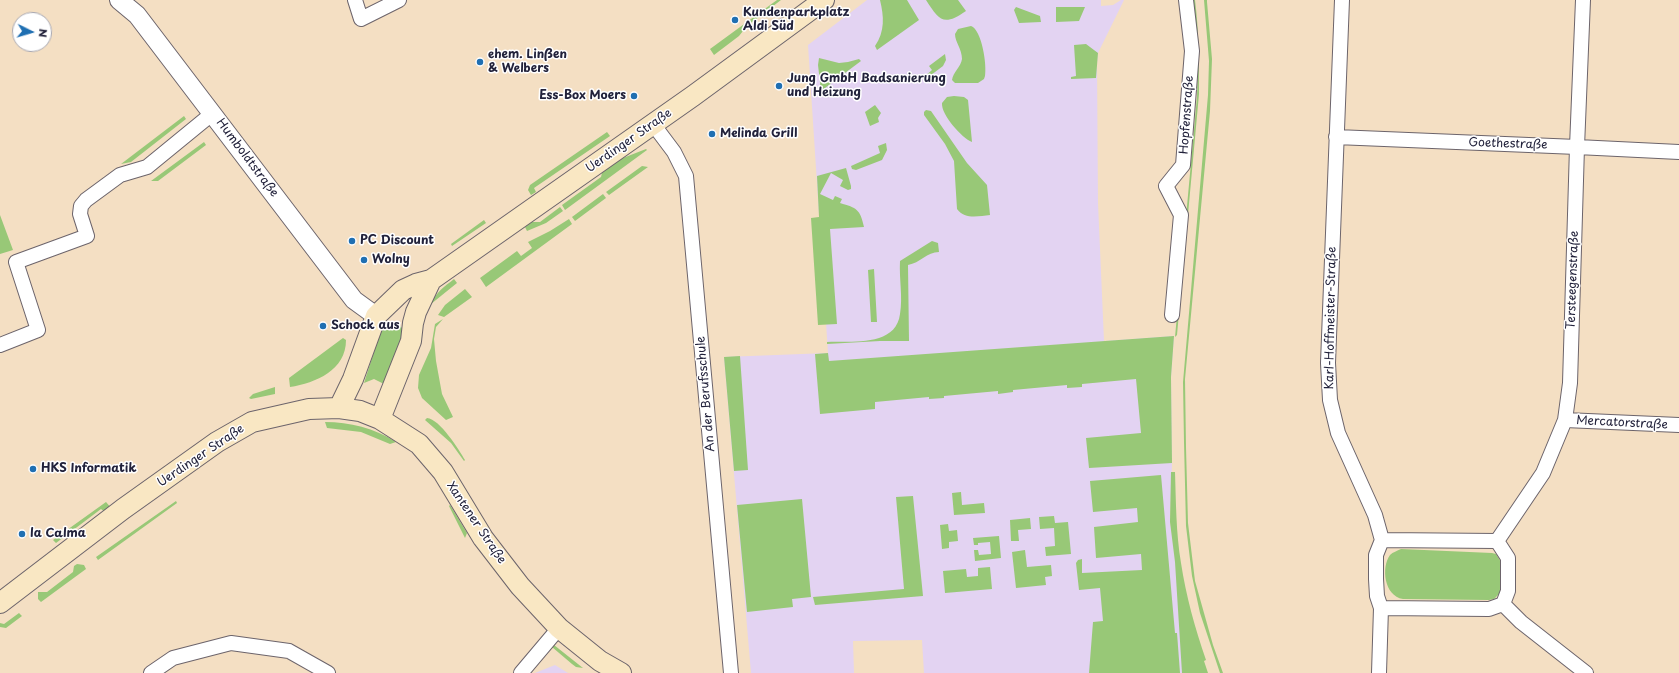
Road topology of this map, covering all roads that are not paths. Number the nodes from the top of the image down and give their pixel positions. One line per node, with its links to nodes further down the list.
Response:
1 (118, 0): 8 (street, Humboldtstraße)
2 (355, 0): 3 (street)
3 (399, 0)
4 (824, 0): 9 (main road, Uerdinger Straße)
5 (1186, 0): 14 (street, Hopfenstraße)
6 (1342, 0): 10 (street, Karl-Hoffmeister-Straße)
7 (1583, 0): 11 (street, Tersteegenstraße)
8 (212, 113): 15 (street, Humboldtstraße); 17 (street)
9 (653, 124): 13 (main road, Uerdinger Straße); 32 (street, An der Berufsschule)
10 (1336, 137): 11 (street, Goethestraße); 22 (street, Karl-Hoffmeister-Straße)
11 (1576, 147): 12 (street, Goethestraße); 20 (street, Tersteegenstraße)
12 (1679, 152)
13 (431, 280): 15 (main road, Uerdinger Straße); 16 (main road, Uerdinger Straße)
14 (1172, 315)
15 (376, 316): 16 (main road); 18 (main road, Uerdinger Straße)
16 (413, 323): 19 (main road, Uerdinger Straße)
17 (0, 345)
18 (339, 408): 19 (main road, Xantener Straße); 24 (main road, Uerdinger Straße)
19 (380, 419): 27 (main road, Xantener Straße)
20 (1565, 420): 21 (street, Mercatorstraße); 23 (street, Tersteegenstraße)
21 (1679, 425)
22 (1382, 540): 23 (street); 26 (street)
23 (1497, 541): 25 (street)
24 (0, 603)
25 (1503, 604): 26 (street); 34 (street)
26 (1381, 608): 33 (street)
27 (559, 628): 30 (street); 31 (main road, Xantener Straße)
28 (151, 673): 29 (street)
29 (328, 673)
30 (521, 673)
31 (621, 673)
32 (731, 673)
33 (1379, 673)
34 (1586, 673)

